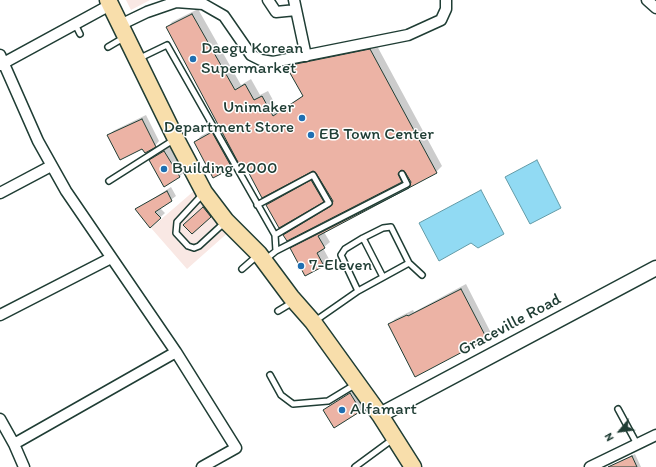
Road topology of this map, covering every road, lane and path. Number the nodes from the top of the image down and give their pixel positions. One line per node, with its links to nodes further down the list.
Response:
1 (268, 0): 6 (street)
2 (446, 0): 12 (street)
3 (647, 0): 7 (street)
4 (176, 1): 9 (street); 12 (street)
5 (109, 2): 8 (street); 9 (main road)
6 (295, 5): 12 (street)
7 (656, 8)
8 (75, 24): 10 (lane); 14 (street)
9 (123, 31): 11 (lane); 13 (main road)
10 (80, 34)
11 (108, 47)
12 (306, 56)
13 (137, 60): 15 (main road); 21 (lane)
14 (1, 61): 16 (street)
15 (176, 139): 18 (lane); 19 (main road)
16 (51, 166): 20 (street); 26 (street)
17 (402, 174): 25 (lane)
18 (109, 181)
19 (204, 192): 22 (main road); 22 (lane)
20 (0, 193)
21 (258, 205): 23 (lane); 23 (lane)
22 (226, 221): 25 (main road)
23 (275, 235): 25 (lane)
24 (363, 238): 27 (lane); 31 (lane); 32 (lane)
25 (266, 256): 29 (lane); 33 (main road)
26 (111, 258): 35 (street); 37 (street)
27 (409, 263): 30 (lane); 31 (lane)
28 (656, 268): 41 (street, Graceville Road)
29 (242, 269)
30 (422, 275)
31 (383, 277): 32 (lane)
32 (358, 291): 36 (lane)
33 (291, 297): 34 (lane); 36 (main road)
34 (278, 311)
35 (0, 315)
36 (314, 322): 39 (main road)
37 (176, 352): 45 (street); 48 (street)
38 (270, 375): 39 (lane)
39 (358, 383): 41 (main road)
40 (618, 409): 46 (lane)
41 (380, 415): 44 (main road)
42 (0, 419): 45 (street)
43 (656, 435): 46 (street)
44 (396, 438): 49 (lane); 50 (main road)
45 (14, 444): 47 (street)
46 (636, 444): 51 (street)
47 (24, 467)
48 (202, 467)
49 (355, 467)
50 (414, 467)
51 (590, 467)

